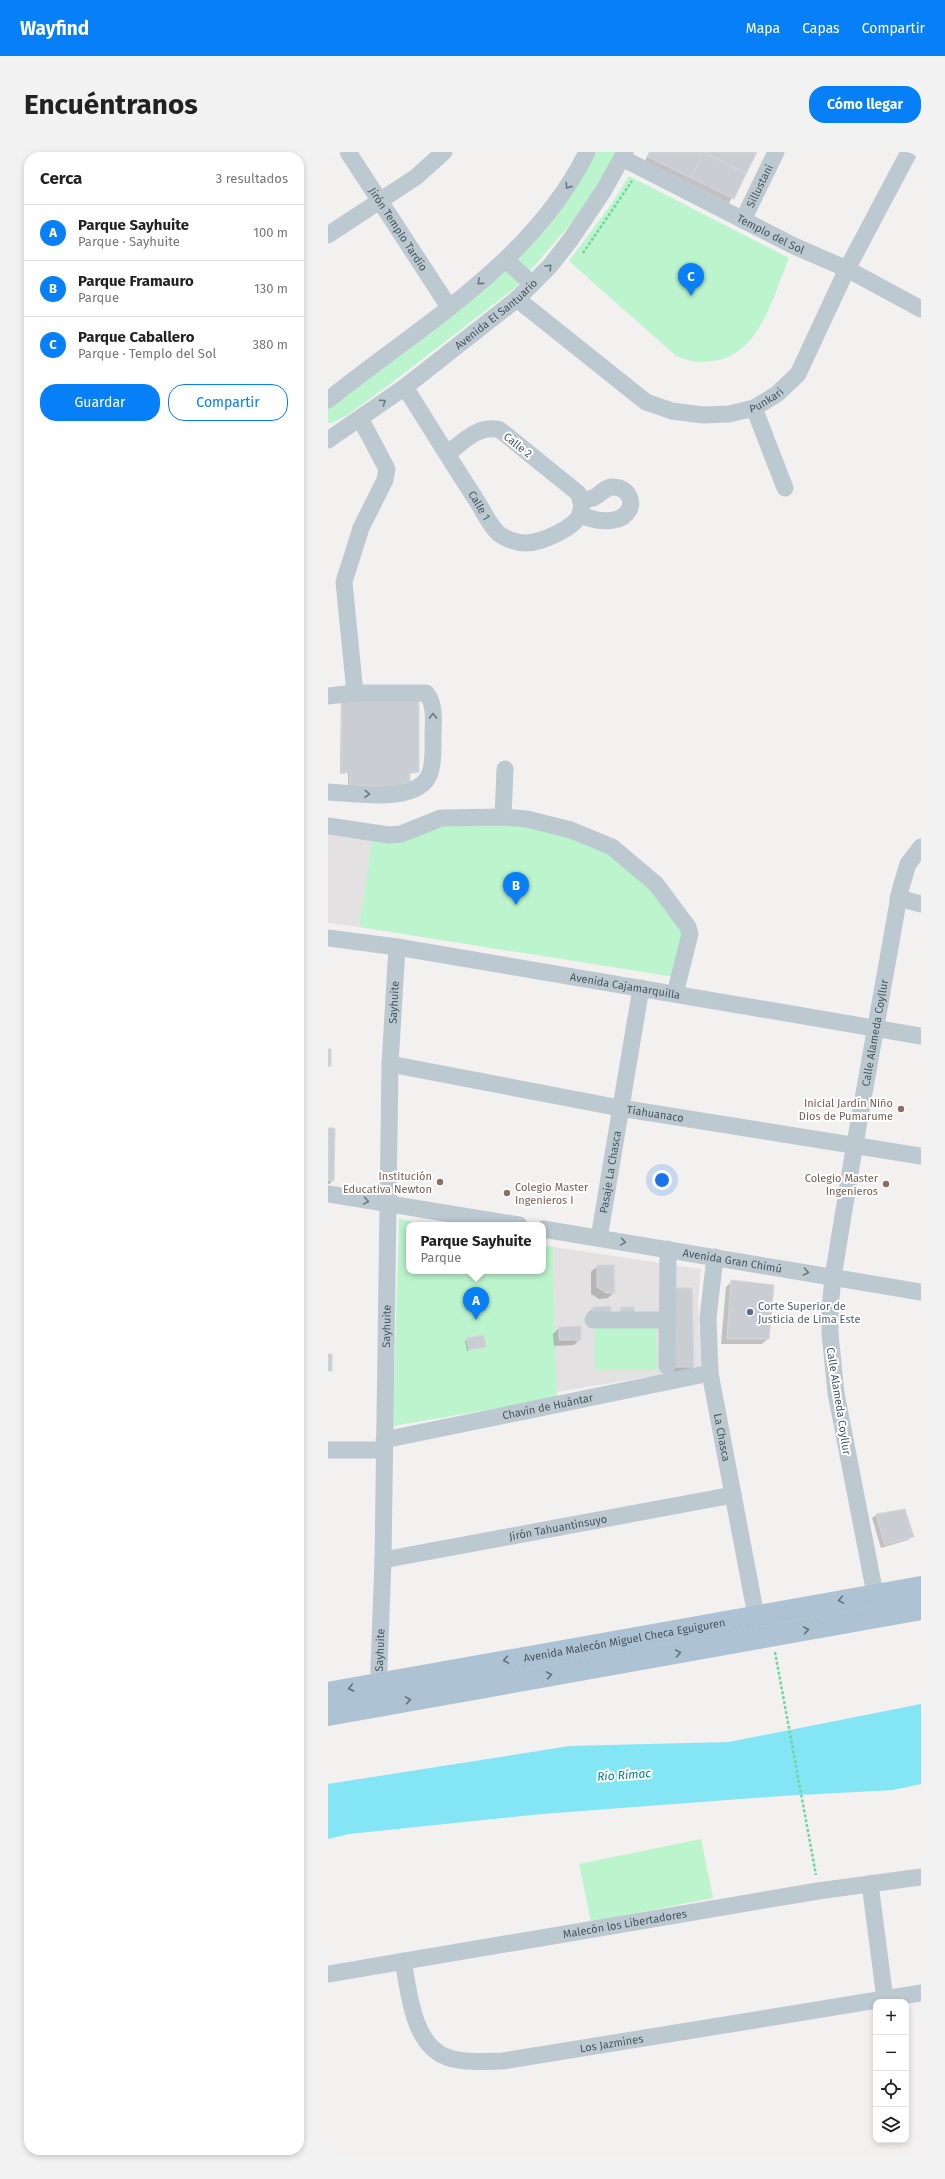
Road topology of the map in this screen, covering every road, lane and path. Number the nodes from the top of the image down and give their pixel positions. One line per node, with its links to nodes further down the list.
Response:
1 (348, 152): 8 (street, Jirón Templo Tardío)
2 (444, 152): 8 (street)
3 (587, 152): 12 (street, one-way to 12)
4 (776, 152): 9 (street, Sillustani)
5 (908, 152): 13 (street, Punkari)
6 (623, 155): 9 (street, Templo del Sol); 14 (street, Avenida El Santuario, one-way to 6)
7 (639, 184): 11 (path)
8 (379, 200): 10 (street); 16 (street, Jirón Templo Tardío)
9 (743, 220): 13 (street, Templo del Sol)
10 (328, 235)
11 (580, 255)
12 (506, 260): 14 (street); 16 (street, one-way to 16)
13 (847, 269): 17 (street, Templo del Sol); 20 (street, Punkari)
14 (532, 284): 15 (street, Avenida El Santuario)
15 (517, 299): 18 (street, Avenida El Santuario); 20 (street, Punkari)
16 (448, 307): 19 (street)
17 (921, 309)
18 (405, 387): 21 (street, Avenida El Santuario, one-way to 18); 23 (street, Calle 1)
19 (328, 400)
20 (754, 408): 24 (street)
21 (360, 418): 22 (street, Avenida El Santuario); 26 (street)
22 (328, 440)
23 (447, 454): 25 (street, Calle 2); 25 (street, Calle 1)
24 (785, 488)
25 (581, 508)
26 (355, 693): 27 (street); 29 (street, one-way to 26)
27 (328, 696)
28 (505, 769): 30 (street)
29 (328, 792)
30 (503, 817): 31 (street); 38 (street)
31 (328, 826)
32 (921, 847): 33 (street, Calle Alameda Coyllur)
33 (898, 898): 34 (street); 39 (street, Calle Alameda Coyllur)
34 (921, 904)
35 (328, 938): 36 (street, Avenida Cajamarquilla)
36 (397, 947): 37 (street, Avenida Cajamarquilla); 41 (street, Sayhuite)
37 (641, 988): 38 (street, Avenida Cajamarquilla); 42 (street, Pasaje La Chasca)
38 (675, 994): 39 (street, Avenida Cajamarquilla)
39 (875, 1028): 40 (street, Avenida Cajamarquilla); 43 (street, Calle Alameda Coyllur)
40 (921, 1036)
41 (390, 1064): 42 (street, Tiahuanaco); 46 (street, Sayhuite)
42 (620, 1108): 43 (street, Tiahuanaco); 49 (street, Pasaje La Chasca)
43 (855, 1147): 44 (street, Tiahuanaco); 52 (street, Calle Alameda Coyllur)
44 (921, 1156)
45 (328, 1194): 46 (street, one-way to 46)
46 (387, 1204): 47 (street); 58 (street, Sayhuite)
47 (500, 1222)
48 (546, 1229): 49 (street, Avenida Gran Chimú)
49 (599, 1238): 50 (street, Avenida Gran Chimú, one-way to 50)
50 (668, 1249): 51 (street, Avenida Gran Chimú); 55 (street)
51 (715, 1257): 52 (street, Avenida Gran Chimú, one-way to 52); 57 (street, La Chasca)
52 (833, 1277): 53 (street, Avenida Gran Chimú); 63 (street, Calle Alameda Coyllur)
53 (921, 1292)
54 (593, 1320): 55 (street)
55 (666, 1320): 56 (street)
56 (667, 1366)
57 (710, 1372): 58 (street, Chavín de Huántar); 60 (street, La Chasca)
58 (384, 1445): 59 (street, Chavín de Huántar); 61 (street, Sayhuite)
59 (328, 1450)
60 (732, 1495): 61 (street, Jirón Tahuantinsuyo); 65 (street, La Chasca)
61 (383, 1560): 67 (street, Sayhuite)
62 (921, 1586): 63 (main road, Avenida Malecón Miguel Checa Eguiguren)
63 (874, 1594): 65 (main road, Avenida Malecón Miguel Checa Eguiguren, one-way to 65)
64 (921, 1609): 69 (main road, Avenida Malecón Miguel Checa Eguiguren, one-way to 64)
65 (756, 1616): 67 (main road, Avenida Malecón Miguel Checa Eguiguren, one-way to 67)
66 (779, 1672): 73 (path)
67 (378, 1683): 68 (main road, Avenida Malecón Miguel Checa Eguiguren, one-way to 68); 69 (street, Sayhuite)
68 (328, 1693)
69 (378, 1706): 70 (main road, Avenida Malecón Miguel Checa Eguiguren)
70 (328, 1715)
71 (921, 1877): 72 (street, Malecón los Libertadores)
72 (870, 1884): 73 (street, Malecón los Libertadores); 77 (street)
73 (818, 1891): 74 (street, Malecón los Libertadores)
74 (402, 1961): 75 (street, Malecón los Libertadores); 78 (street, Los Jazmines)
75 (328, 1974)
76 (921, 1993): 77 (street, Los Jazmines)
77 (885, 1999)
78 (873, 2001)

